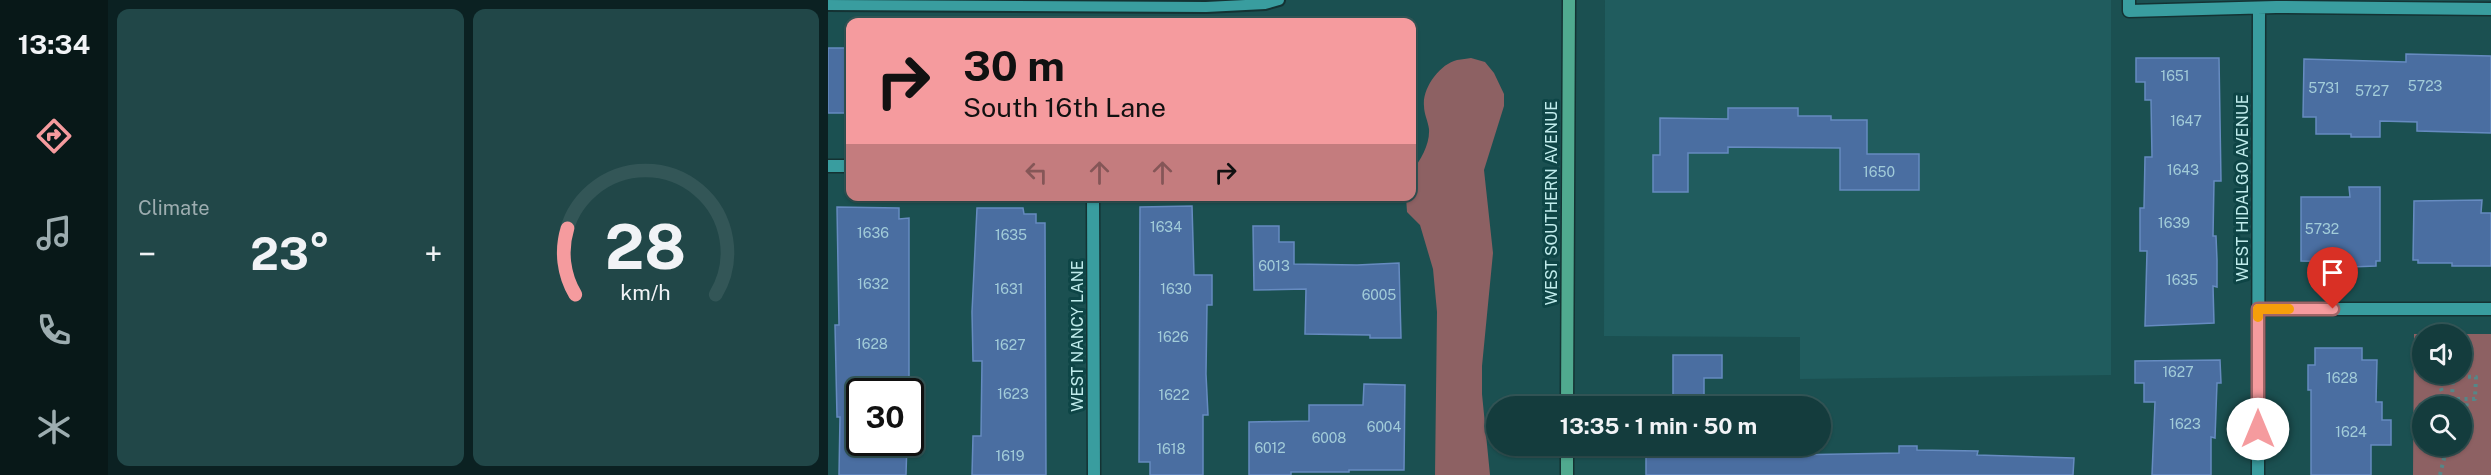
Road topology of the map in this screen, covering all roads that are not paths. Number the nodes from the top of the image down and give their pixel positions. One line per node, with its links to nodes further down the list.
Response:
1 (1279, 0): 5 (lane)
2 (1569, 0): 14 (main road, WEST SOUTHERN AVENUE)
3 (2276, 4): 4 (street); 7 (street)
4 (2425, 4): 8 (street)
5 (828, 5)
6 (2129, 5): 7 (street)
7 (2259, 9): 12 (street, WEST HIDALGO AVENUE)
8 (2491, 9)
9 (828, 166): 10 (street)
10 (846, 166)
11 (1093, 201): 16 (street, WEST NANCY LANE)
12 (2258, 309): 13 (street); 18 (street, WEST HIDALGO AVENUE)
13 (2491, 309)
14 (1567, 396)
15 (1567, 456): 17 (main road)
16 (1094, 475)
17 (1567, 475)
18 (2258, 475)

